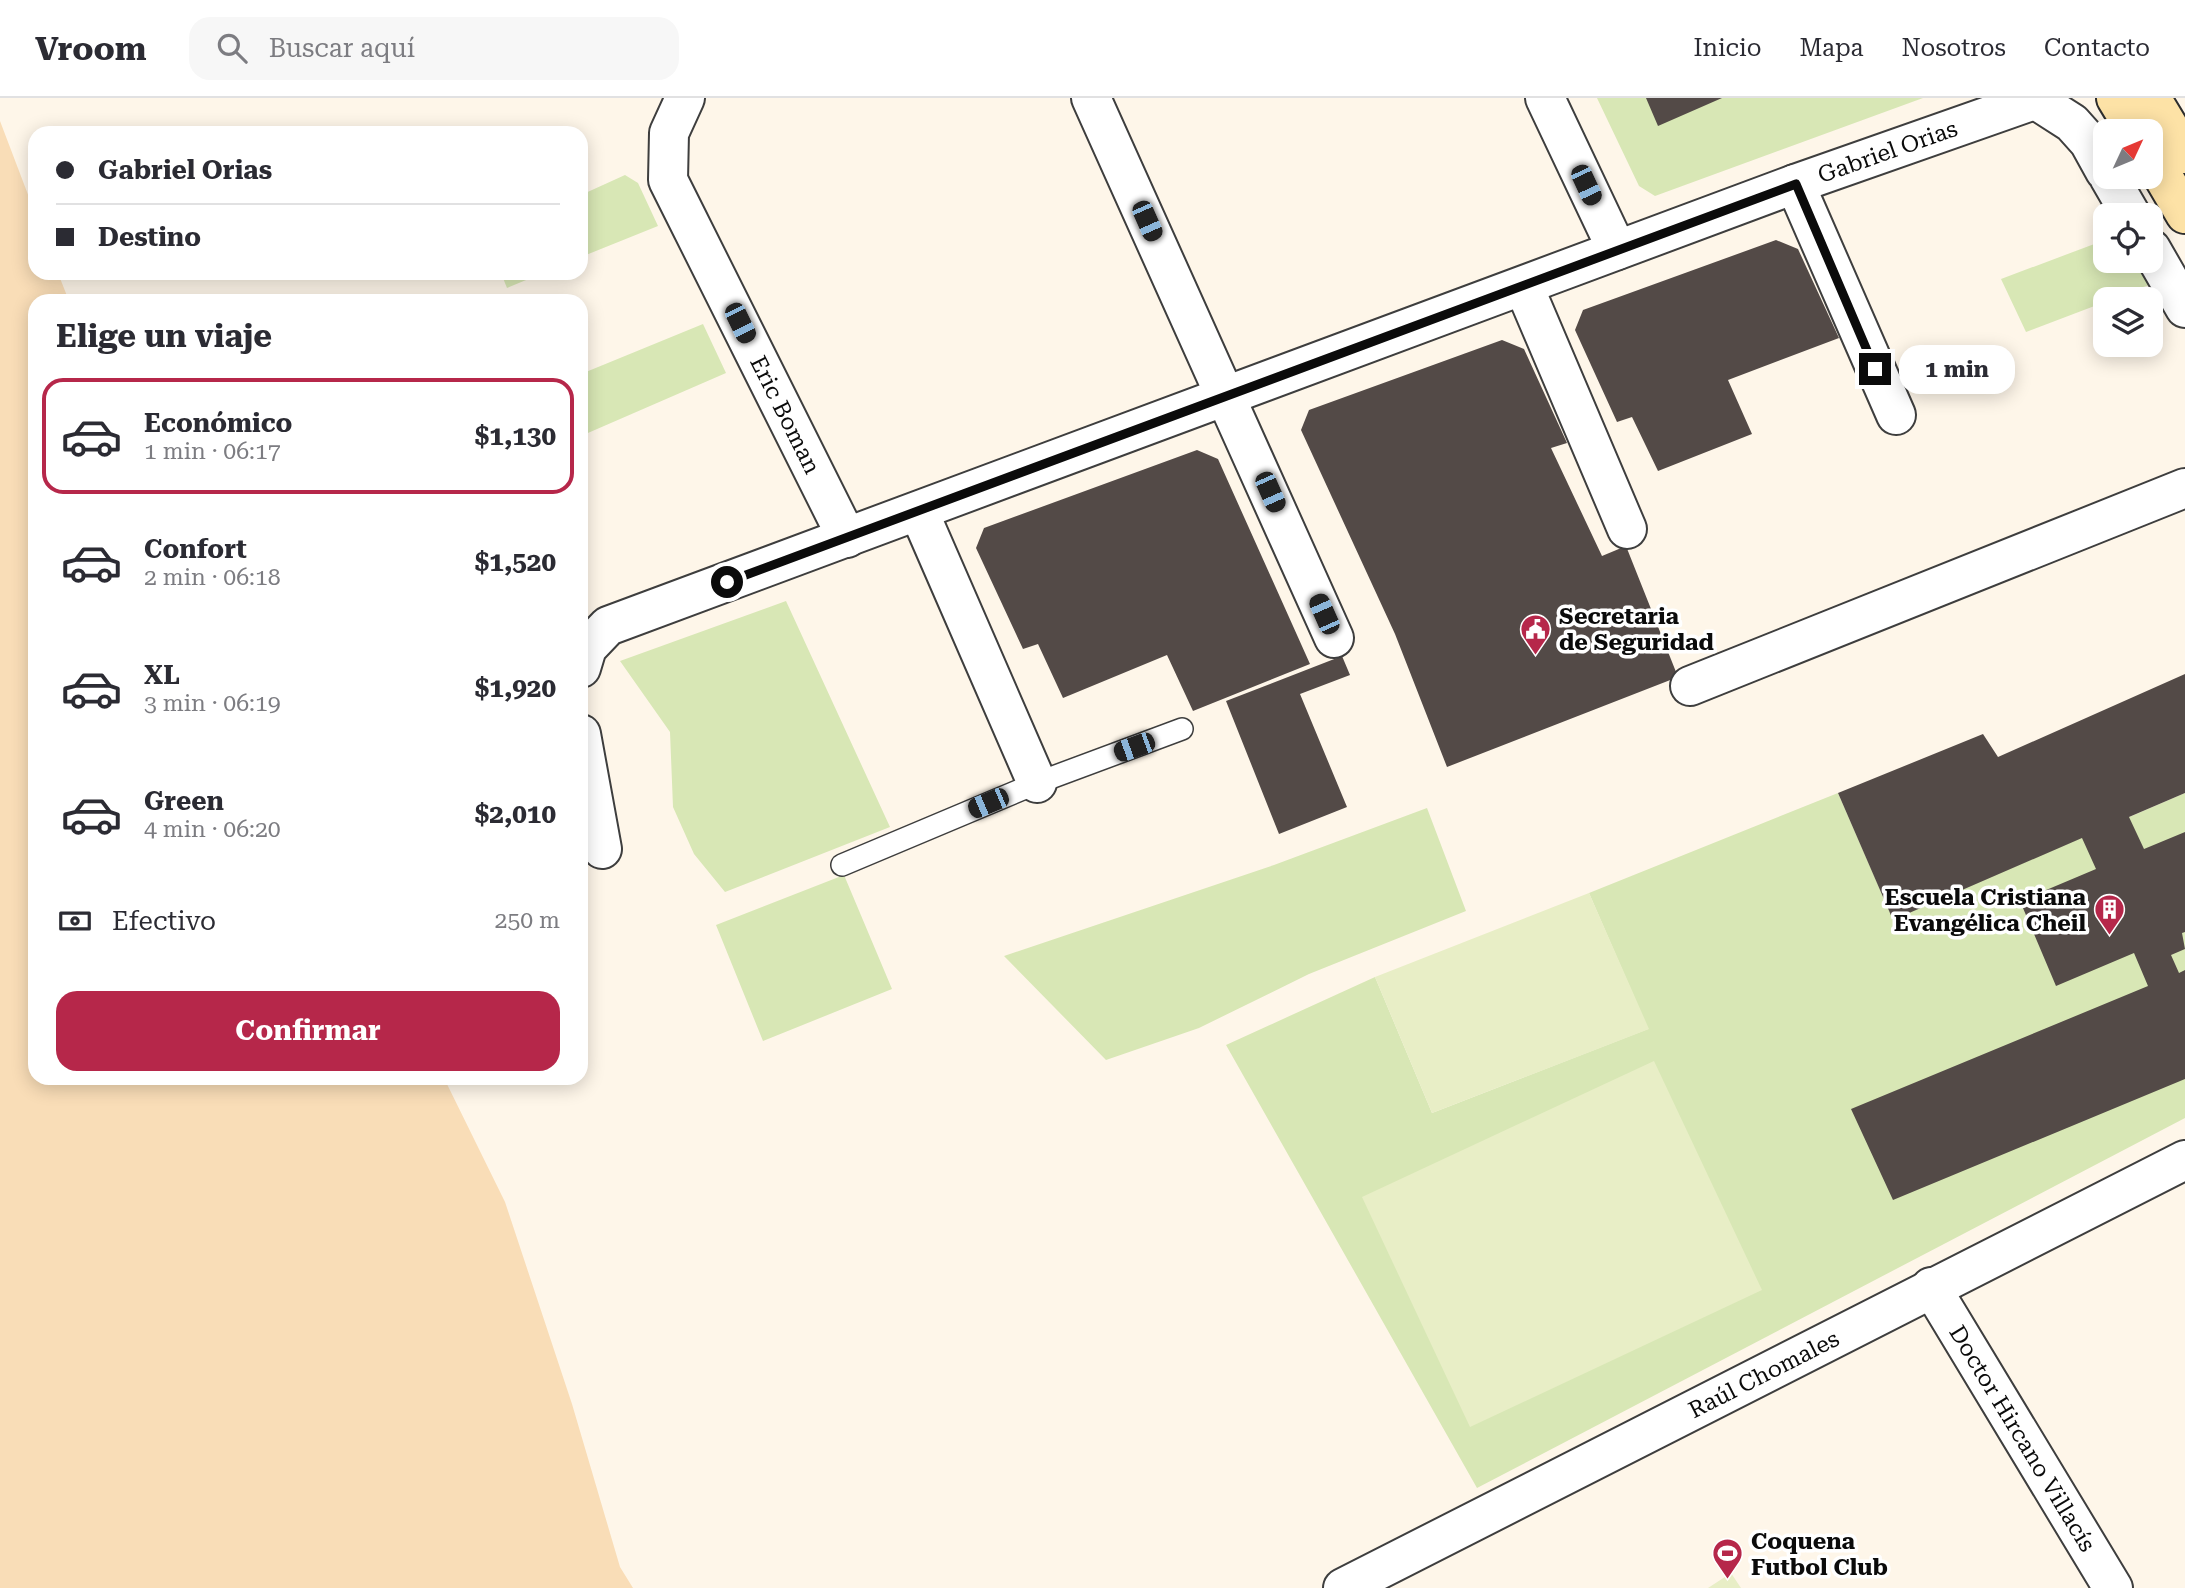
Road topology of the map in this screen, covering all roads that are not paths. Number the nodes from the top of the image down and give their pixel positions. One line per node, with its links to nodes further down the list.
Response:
1 (685, 98): 22 (street, Eric Boman)
2 (1091, 98): 17 (street)
3 (1545, 98): 13 (street)
4 (2116, 98): 7 (main road)
5 (2151, 98): 9 (main road)
6 (2033, 99): 8 (street); 11 (street, Gabriel Orias)
7 (2129, 119)
8 (2093, 149)
9 (2185, 154)
10 (2163, 176): 12 (main road)
11 (1796, 184): 13 (street, Gabriel Orias); 18 (street)
12 (2185, 214)
13 (1617, 250): 15 (street, Gabriel Orias)
14 (2163, 270): 16 (street)
15 (1524, 287): 17 (street, Gabriel Orias); 21 (street)
16 (2185, 308)
17 (1226, 394): 20 (street, Gabriel Orias); 23 (street)
18 (1896, 415)
19 (2185, 488): 25 (street)
20 (919, 512): 22 (street, Gabriel Orias); 28 (street)
21 (1627, 529)
22 (847, 538): 24 (street, Gabriel Orias)
23 (1334, 638)
24 (588, 647)
25 (1690, 686)
26 (1182, 729): 28 (lane)
27 (588, 772): 29 (street)
28 (1037, 783): 30 (lane)
29 (602, 849)
30 (842, 864)
31 (2185, 1160): 32 (street, Raúl Chomales)
32 (1931, 1287): 33 (street, Raúl Chomales); 34 (street, Doctor Hircano Villacís)
33 (1343, 1588)
34 (2113, 1588)

